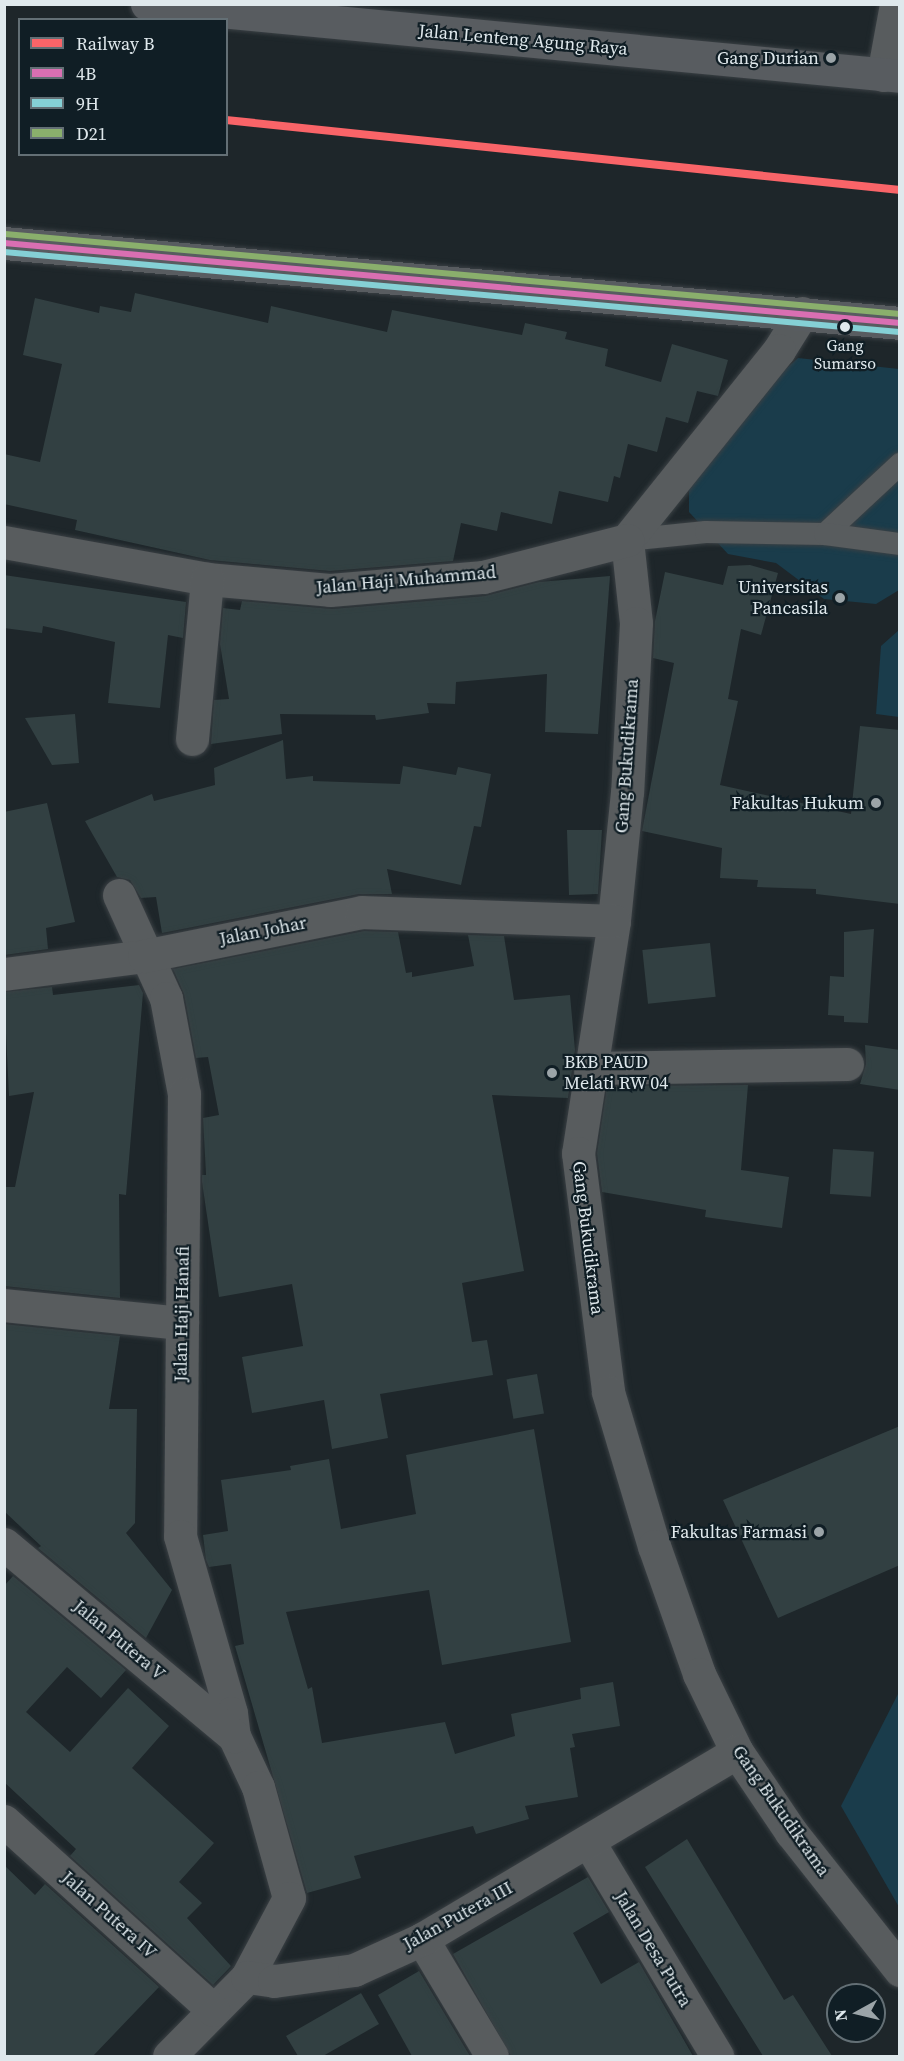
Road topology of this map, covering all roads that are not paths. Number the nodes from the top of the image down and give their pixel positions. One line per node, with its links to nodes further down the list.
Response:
1 (147, 4): 3 (main road, Jalan Lenteng Agung Raya)
2 (896, 4): 3 (street)
3 (891, 75)
4 (4, 243): 5 (main road)
5 (802, 313): 6 (main road); 9 (street)
6 (900, 322)
7 (900, 464): 8 (lane)
8 (825, 534): 9 (lane); 11 (lane)
9 (627, 540): 12 (street, Jalan Haji Muhammad); 15 (street, Gang Bukudikrama)
10 (4, 542): 12 (street, Jalan Haji Muhammad)
11 (900, 544)
12 (207, 579): 13 (street)
13 (192, 739)
14 (119, 895): 16 (street, Jalan Haji Hanafi)
15 (614, 921): 16 (street, Jalan Johar); 19 (street, Gang Bukudikrama)
16 (144, 956): 17 (street, Jalan Johar); 21 (street, Jalan Haji Hanafi)
17 (4, 974)
18 (847, 1064): 19 (street)
19 (591, 1068): 24 (street, Gang Bukudikrama)
20 (4, 1305): 21 (street)
21 (182, 1323): 23 (street, Jalan Haji Hanafi)
22 (4, 1544): 23 (street, Jalan Putera V)
23 (234, 1736): 29 (street)
24 (737, 1752): 26 (street, Jalan Putera III); 28 (street, Gang Bukudikrama)
25 (4, 1821): 30 (street, Jalan Putera IV)
26 (588, 1841): 27 (street, Jalan Putera III); 33 (street, Jalan Desa Putra)
27 (422, 1939): 29 (street, Jalan Putera III); 32 (street)
28 (900, 1970)
29 (247, 1977): 30 (street)
30 (213, 2010): 31 (street)
31 (169, 2056)
32 (492, 2056)
33 (717, 2056)

